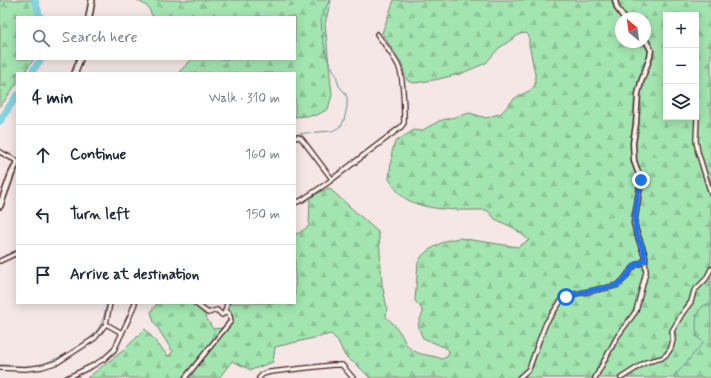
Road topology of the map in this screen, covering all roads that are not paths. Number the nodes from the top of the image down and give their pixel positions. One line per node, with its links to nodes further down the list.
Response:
1 (92, 0): 4 (main road)
2 (615, 0): 3 (street)
3 (619, 12)
4 (89, 16)
5 (377, 34): 14 (street)
6 (650, 48): 20 (street)
7 (80, 60): 8 (main road)
8 (75, 72)
9 (698, 120): 15 (street)
10 (296, 138): 14 (street)
11 (0, 152): 12 (street)
12 (16, 161)
13 (16, 164): 17 (main road)
14 (332, 179): 16 (street)
15 (711, 194)
16 (296, 203)
17 (0, 206)
18 (16, 253): 19 (street)
19 (0, 261)
20 (645, 261): 34 (street); 35 (street)
21 (711, 269): 36 (street)
22 (110, 304): 27 (street)
23 (135, 304): 28 (street)
24 (196, 304): 26 (street)
25 (227, 304): 26 (street)
26 (226, 312): 31 (street)
27 (106, 324): 28 (street); 29 (street)
28 (122, 332): 30 (street)
29 (0, 368)
30 (66, 378)
31 (185, 378)
32 (259, 378): 33 (street)
33 (352, 378)
34 (519, 378)
35 (595, 378)
36 (621, 378)

